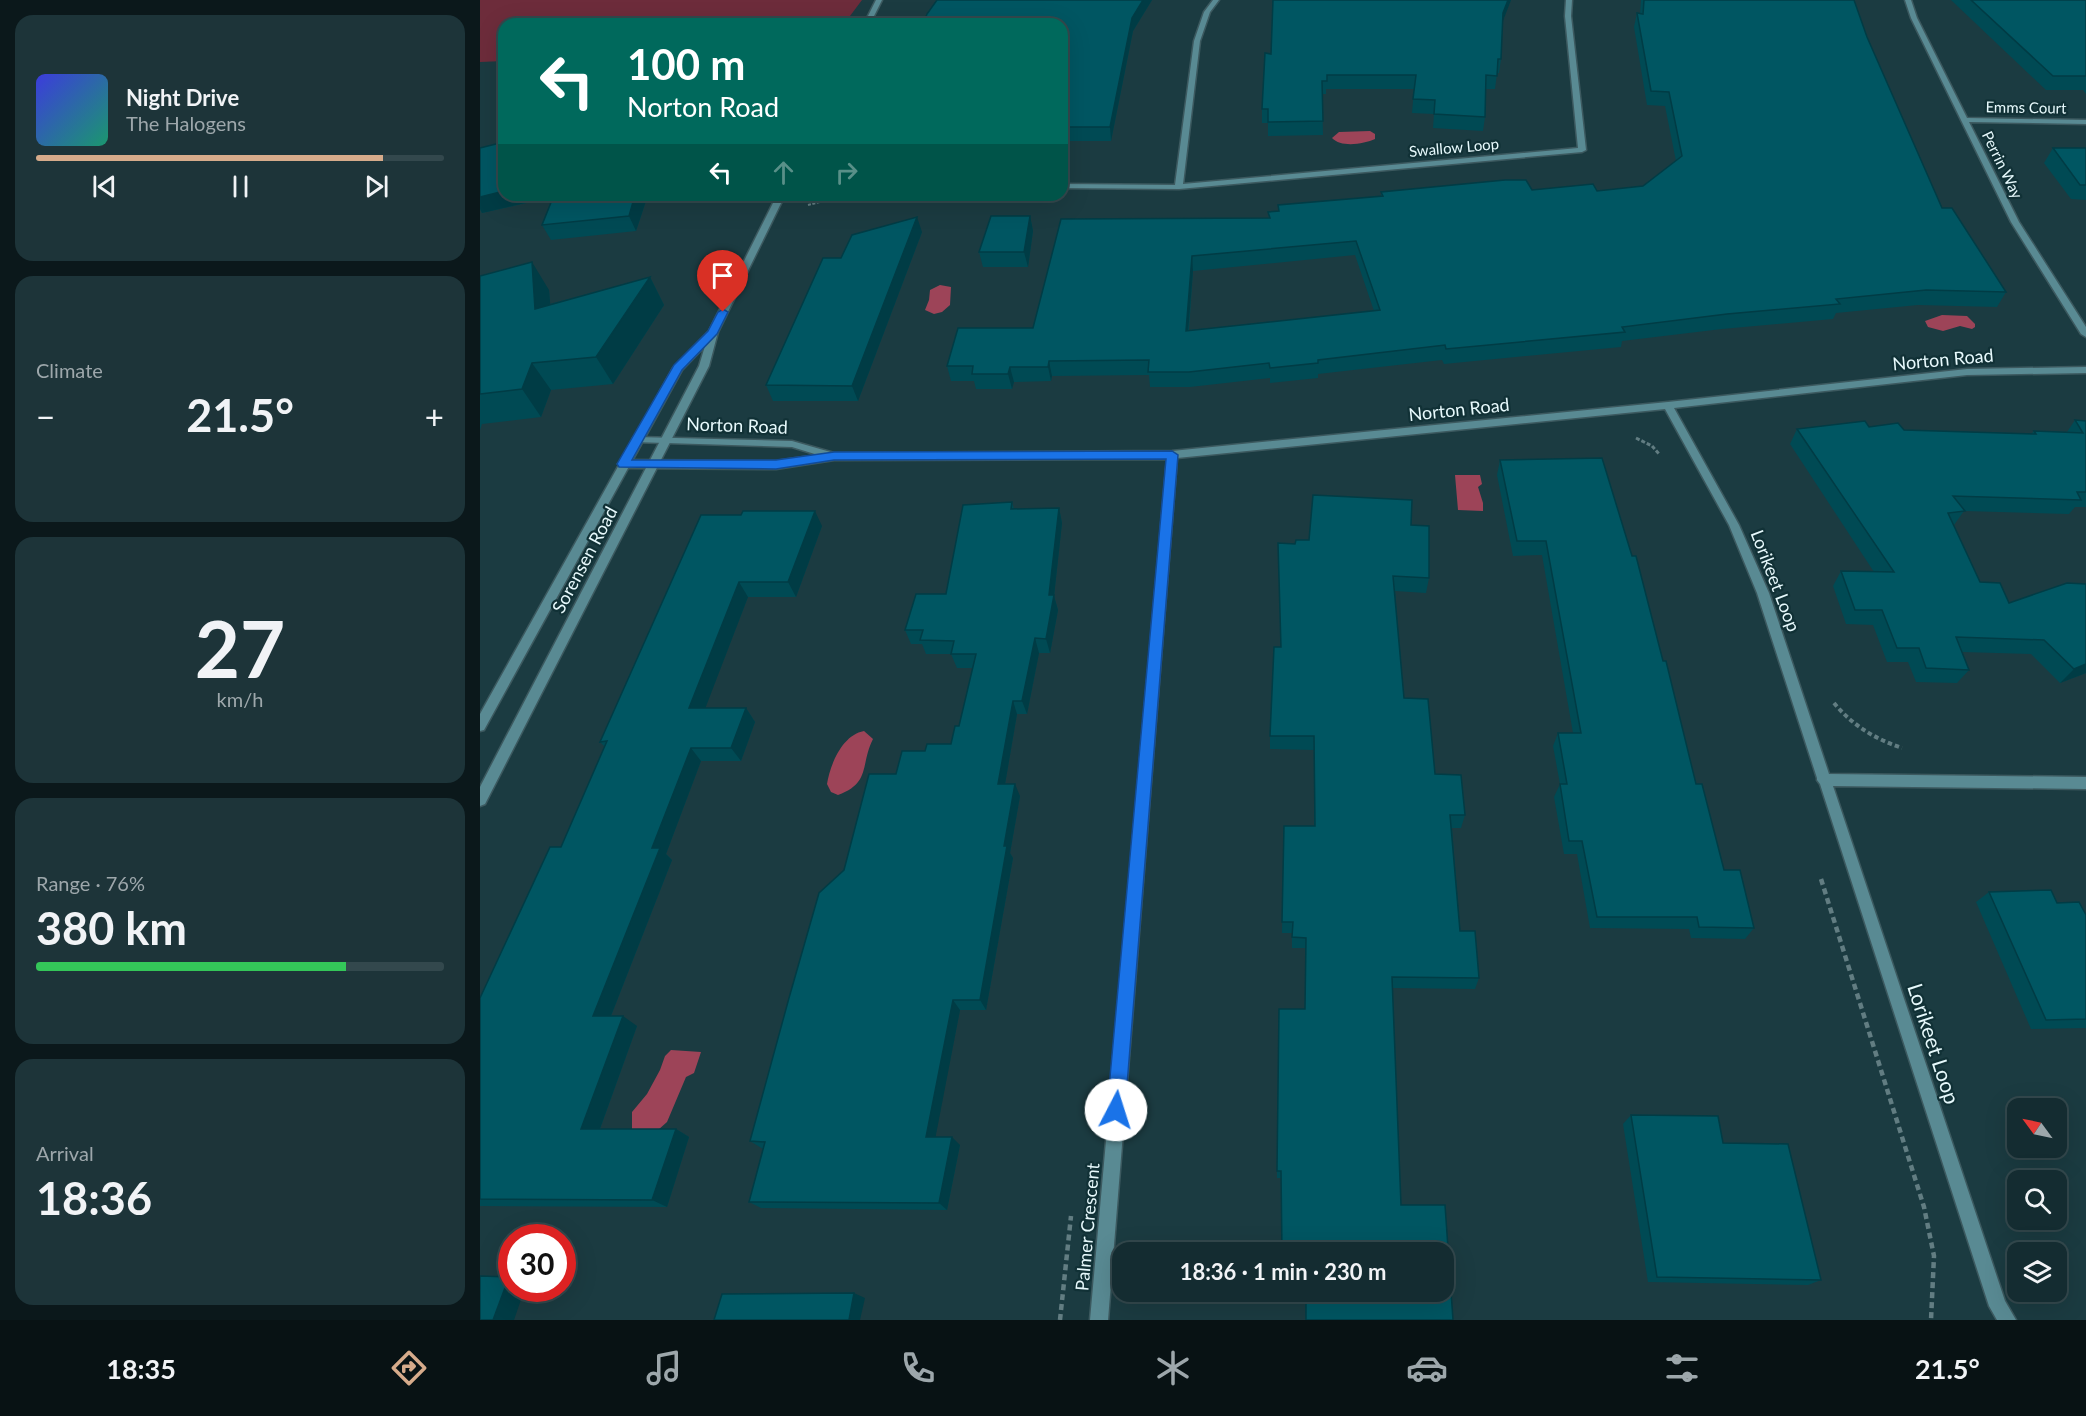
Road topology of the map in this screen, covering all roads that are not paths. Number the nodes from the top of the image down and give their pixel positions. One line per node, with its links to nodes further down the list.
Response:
1 (879, 0): 5 (street)
2 (1216, 0): 9 (street)
3 (1569, 0): 9 (street, Swallow Loop)
4 (1908, 0): 6 (street, Perrin Way)
5 (870, 18)
6 (1965, 120): 7 (street, Emms Court); 12 (street, Perrin Way)
7 (2086, 122)
8 (1068, 186): 9 (street, Swallow Loop)
9 (1179, 187)
10 (778, 201): 11 (street, Sorensen Road)
11 (713, 332): 15 (street, Sorensen Road); 16 (street, Sorensen Road)
12 (2086, 334)
13 (2086, 370): 14 (street, Norton Road)
14 (1668, 405): 17 (street, Norton Road); 22 (street, Lorikeet Loop)
15 (668, 440): 16 (street, Norton Road); 18 (street, Norton Road); 20 (street, Sorensen Road)
16 (637, 441): 19 (street, Sorensen Road)
17 (1172, 455): 18 (street, Norton Road); 25 (street, Palmer Crescent)
18 (834, 456): 20 (street, Norton Road)
19 (623, 464): 20 (street, Norton Road); 21 (street, Sorensen Road)
20 (655, 465): 24 (street, Sorensen Road)
21 (480, 726)
22 (1823, 780): 23 (street); 26 (street, Lorikeet Loop)
23 (2086, 783)
24 (480, 800)
25 (1098, 1320)
26 (2007, 1320)

